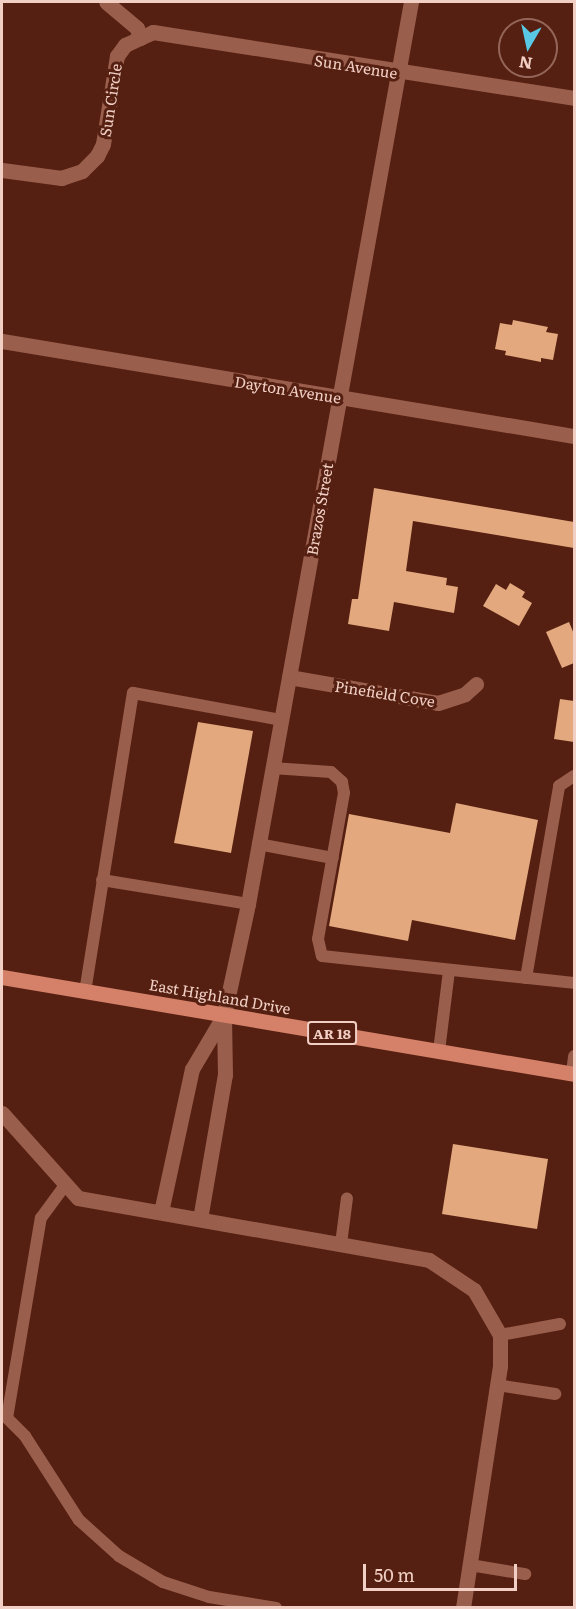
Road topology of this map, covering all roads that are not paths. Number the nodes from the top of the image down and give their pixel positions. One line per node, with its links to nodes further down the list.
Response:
1 (106, 2): 3 (street)
2 (411, 2): 4 (street, Brazos Street)
3 (140, 38): 4 (street, Sun Avenue); 6 (street, Sun Circle)
4 (398, 72): 5 (street, Sun Avenue); 8 (street, Brazos Street)
5 (574, 98)
6 (2, 170)
7 (2, 341): 8 (street, Dayton Avenue)
8 (340, 397): 9 (street, Dayton Avenue); 10 (street, Brazos Street)
9 (574, 436)
10 (289, 677): 11 (street, Pinefield Cove); 12 (street, Brazos Street)
11 (476, 684)
12 (281, 720): 13 (street, Brazos Street); 17 (lane)
13 (272, 768): 15 (street, Brazos Street); 16 (lane)
14 (574, 776): 21 (lane)
15 (258, 844): 16 (lane); 18 (street, Brazos Street)
16 (333, 858): 19 (lane)
17 (102, 880): 18 (lane); 23 (lane)
18 (248, 904): 24 (street, Brazos Street)
19 (450, 970): 21 (lane); 25 (lane)
20 (2, 977): 23 (main road, East Highland Drive / AR 18)
21 (526, 978): 22 (lane)
22 (574, 983)
23 (85, 992): 24 (main road, East Highland Drive / AR 18)
24 (224, 1015): 25 (main road, East Highland Drive / AR 18); 31 (street); 32 (street)
25 (439, 1051): 27 (main road, East Highland Drive / AR 18)
26 (574, 1056): 27 (lane)
27 (573, 1073)
28 (2, 1113): 29 (street)
29 (66, 1184): 31 (street); 38 (lane)
30 (347, 1198): 33 (lane)
31 (161, 1212): 32 (street)
32 (200, 1219): 33 (street)
33 (341, 1245): 35 (street)
34 (560, 1324): 35 (lane)
35 (500, 1335): 36 (street)
36 (497, 1385): 37 (lane); 39 (street)
37 (555, 1394)
38 (4, 1416): 41 (lane)
39 (470, 1565): 40 (lane); 42 (street)
40 (525, 1574)
41 (276, 1608)
42 (463, 1608)

